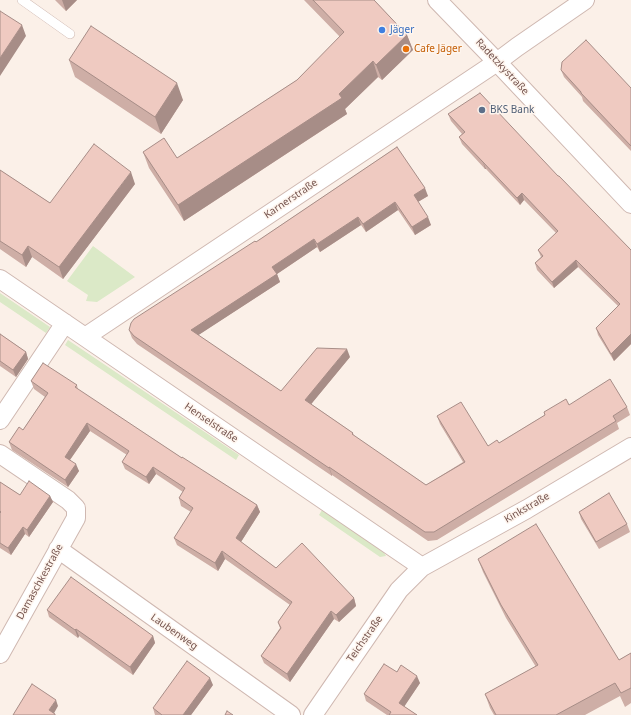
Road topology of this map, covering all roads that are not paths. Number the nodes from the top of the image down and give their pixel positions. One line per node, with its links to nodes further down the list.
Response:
1 (22, 0): 4 (lane)
2 (437, 0): 5 (street, Radetzkystraße)
3 (585, 0): 5 (street, Karnerstraße)
4 (70, 34)
5 (497, 62): 6 (street, Radetzkystraße); 9 (street, Karnerstraße)
6 (631, 204)
7 (0, 279): 8 (street, Henselstraße)
8 (65, 323): 9 (street, Henselstraße); 10 (street)
9 (85, 337): 14 (street, Henselstraße)
10 (0, 420)
11 (631, 447): 14 (street, Kinkstraße)
12 (0, 454): 13 (street, Damaschkestraße)
13 (58, 549): 15 (street, Damaschkestraße); 16 (street, Laubenweg)
14 (422, 567): 17 (street, Teichstraße)
15 (0, 654)
16 (291, 715)
17 (313, 715)

